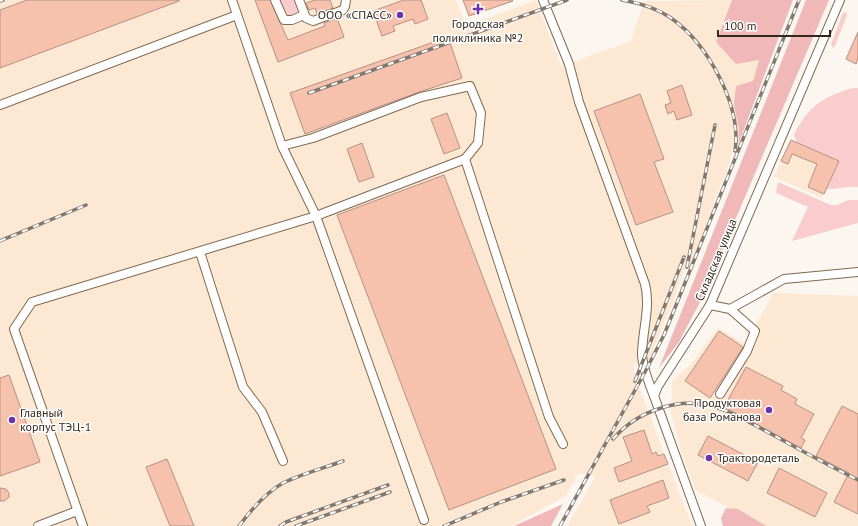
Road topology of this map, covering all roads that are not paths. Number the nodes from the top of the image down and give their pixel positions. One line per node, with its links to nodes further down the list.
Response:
1 (232, 0): 8 (street)
2 (275, 0): 7 (street)
3 (299, 0): 7 (street)
4 (346, 0): 7 (street)
5 (543, 0): 18 (street)
6 (840, 0): 15 (street, Складская улица)
7 (304, 15)
8 (237, 16): 9 (street); 10 (street)
9 (0, 105)
10 (282, 146): 11 (street); 12 (street)
11 (465, 159): 12 (street); 19 (street)
12 (316, 216): 13 (street); 22 (street)
13 (200, 252): 20 (street); 21 (street)
14 (858, 272): 16 (street)
15 (710, 305): 16 (street); 18 (street, Складская улица)
16 (730, 309): 17 (street)
17 (720, 394)
18 (654, 396): 25 (street)
19 (563, 444)
20 (282, 461)
21 (77, 511): 23 (street); 24 (street)
22 (424, 520)
23 (38, 526)
24 (83, 526)
25 (701, 526)

